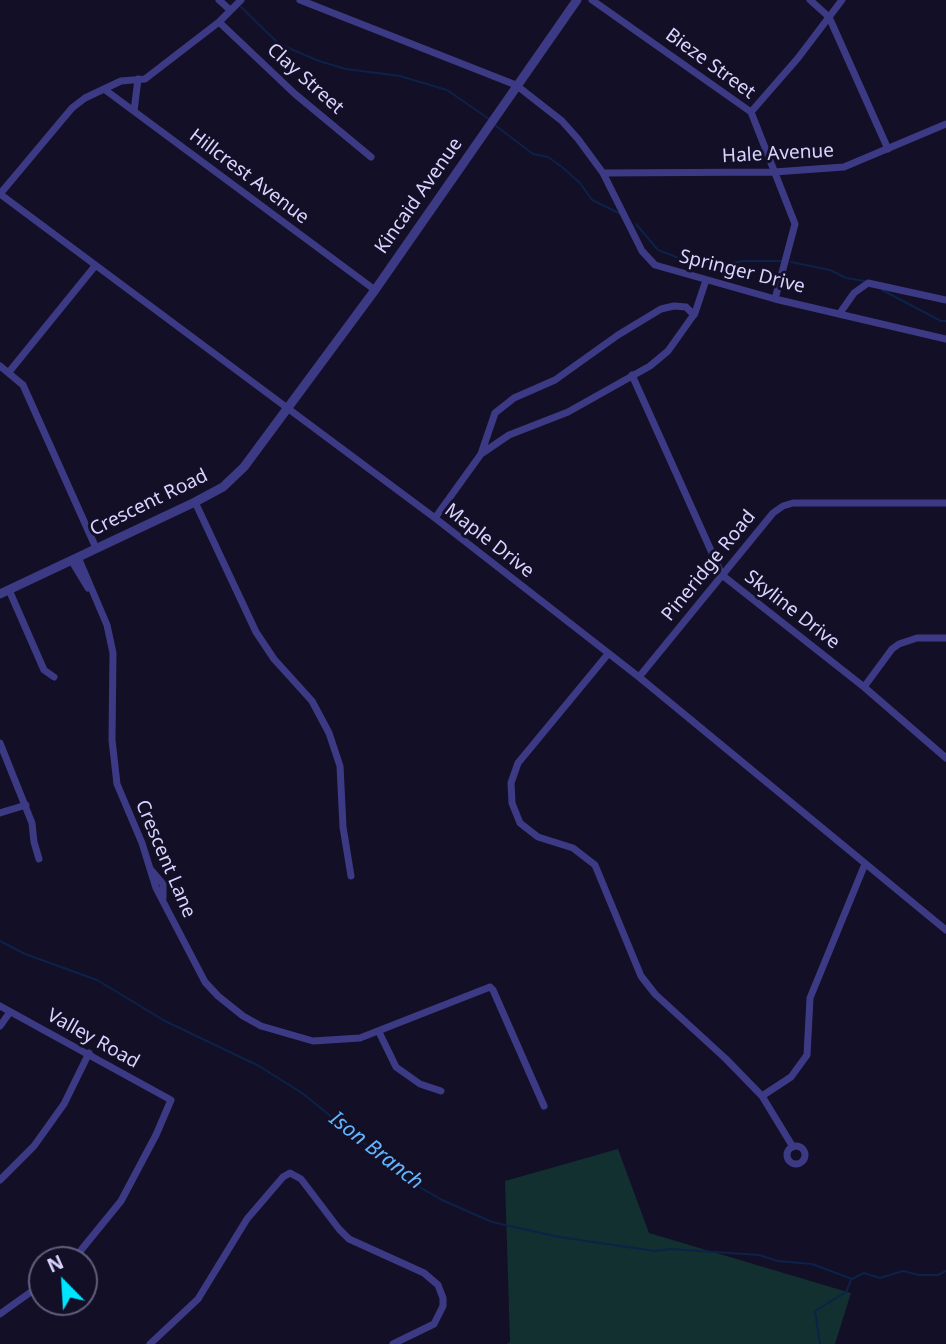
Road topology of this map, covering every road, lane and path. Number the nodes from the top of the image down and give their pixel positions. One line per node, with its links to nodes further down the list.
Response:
1 (219, 0): 8 (street)
2 (241, 0): 8 (street)
3 (300, 0): 12 (street, Springer Drive)
4 (576, 0): 12 (street, Kincaid Avenue)
5 (592, 0): 15 (street, Bieze Street)
6 (810, 0): 9 (street)
7 (842, 0): 9 (street)
8 (230, 10): 10 (street)
9 (829, 17): 15 (street); 17 (street)
10 (219, 22): 11 (street); 18 (street, Clay Street)
11 (138, 79): 13 (street); 14 (street)
12 (516, 85): 20 (street, Springer Drive); 24 (street, Kincaid Avenue)
13 (104, 89): 14 (street, Hillcrest Avenue); 21 (street)
14 (134, 111): 24 (street, Hillcrest Avenue)
15 (751, 112): 19 (street, Bieze Street)
16 (946, 124): 17 (street, Hale Avenue)
17 (888, 149): 19 (street, Hale Avenue)
18 (371, 157)
19 (774, 172): 20 (street, Hale Avenue); 25 (street, Bieze Street)
20 (603, 173): 23 (street, Springer Drive)
21 (0, 194): 22 (street, Maple Drive)
22 (95, 265): 31 (street); 33 (street, Maple Drive)
23 (706, 280): 25 (street, Springer Drive); 28 (street)
24 (375, 290): 33 (street, Kincaid Avenue)
25 (775, 299): 27 (street, Springer Drive)
26 (946, 300): 27 (street)
27 (840, 313): 29 (street, Springer Drive)
28 (694, 315): 32 (street); 34 (street)
29 (946, 338)
30 (0, 366): 31 (street)
31 (9, 372): 38 (street)
32 (632, 376): 34 (street); 40 (street, Skyline Drive)
33 (287, 409): 35 (street, Crescent Road); 37 (street, Maple Drive)
34 (481, 454): 37 (street)
35 (195, 502): 38 (street, Crescent Road); 53 (street)
36 (946, 503): 40 (street, Pineridge Road)
37 (435, 518): 43 (street, Maple Drive)
38 (96, 548): 39 (street, Crescent Road)
39 (75, 559): 41 (street, Crescent Road); 58 (street, Crescent Lane)
40 (722, 575): 45 (street, Pineridge Road); 46 (street, Skyline Drive)
41 (5, 592): 44 (street)
42 (946, 638): 46 (street)
43 (608, 654): 45 (street, Maple Drive); 61 (street)
44 (54, 677)
45 (639, 677): 52 (street, Maple Drive)
46 (864, 687): 48 (street, Skyline Drive)
47 (0, 743): 49 (street)
48 (946, 758)
49 (26, 805): 50 (street); 51 (street)
50 (0, 813)
51 (39, 859)
52 (865, 864): 54 (street, Maple Drive); 61 (street)
53 (351, 876)
54 (946, 930)
55 (0, 1006): 56 (street, Valley Road)
56 (10, 1012): 57 (street); 59 (street, Valley Road)
57 (0, 1026)
58 (379, 1032): 60 (street); 62 (street, Crescent Lane)
59 (89, 1053): 64 (street); 65 (street, Valley Road)
60 (441, 1091)
61 (762, 1096): 63 (street)
62 (544, 1106)
63 (793, 1147)
64 (0, 1180)
65 (84, 1246)
66 (28, 1294): 67 (street)
67 (0, 1314)
68 (150, 1344): 69 (street)
69 (393, 1344)

